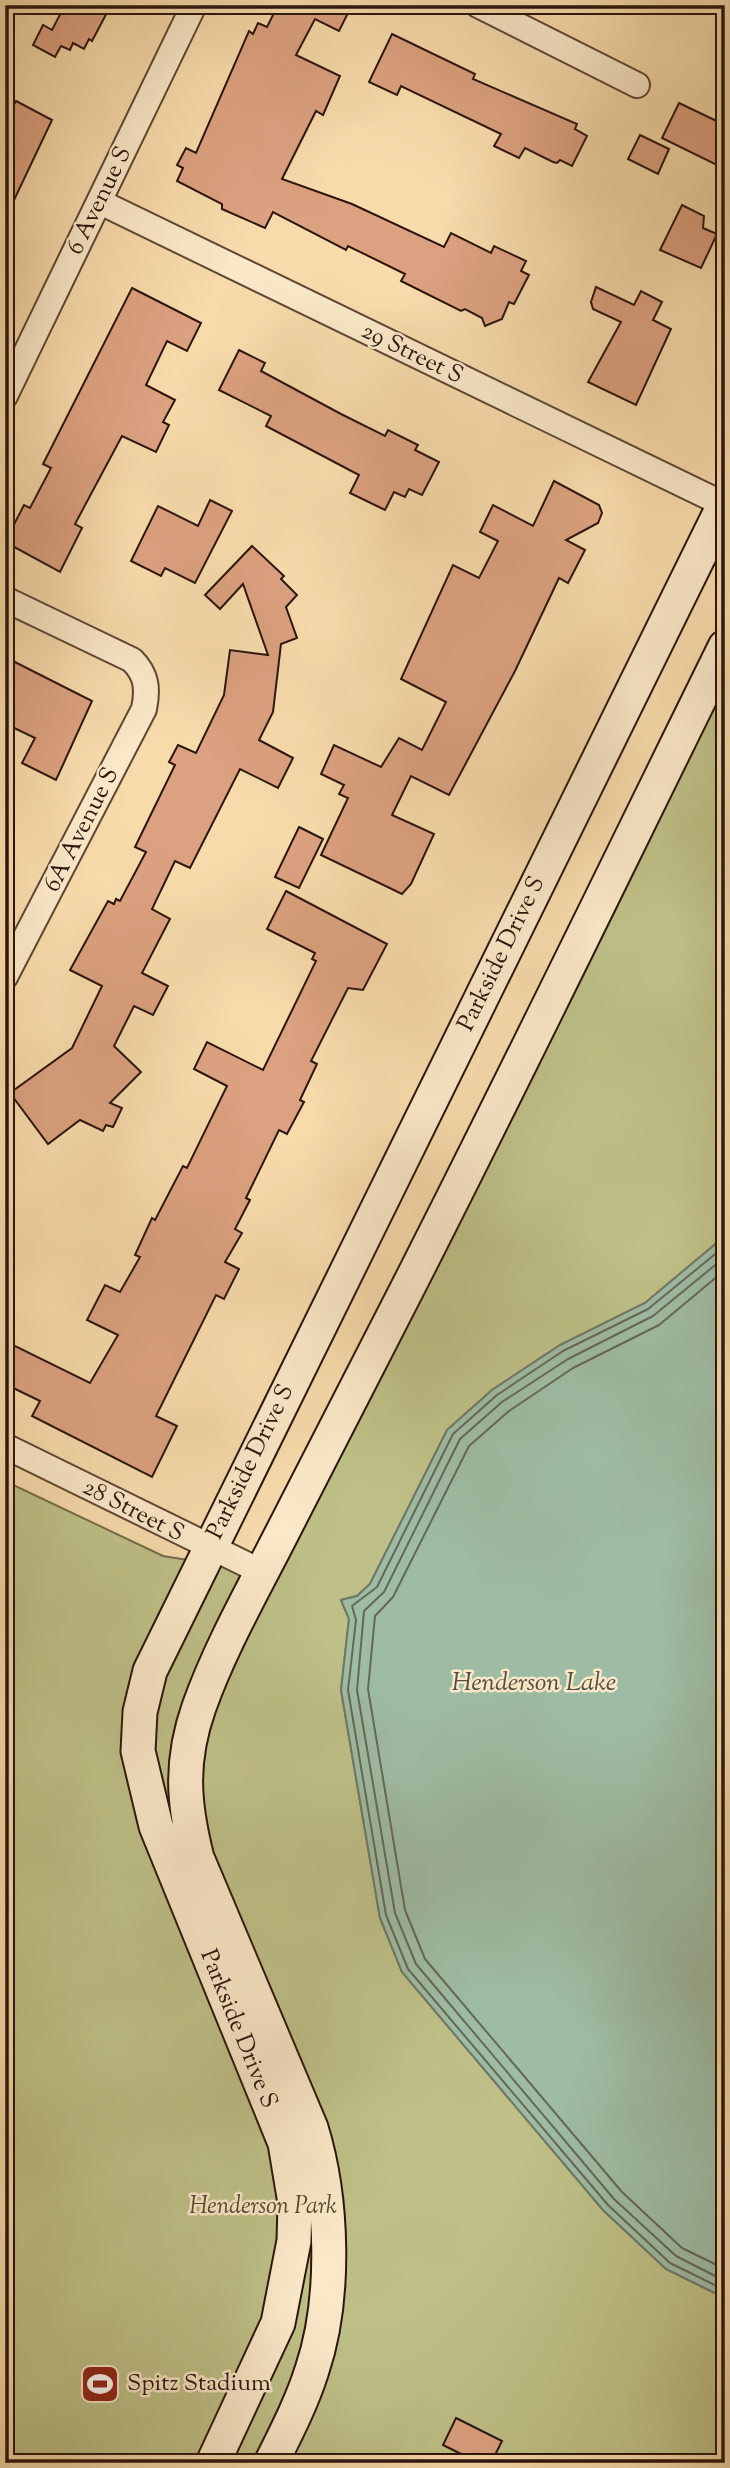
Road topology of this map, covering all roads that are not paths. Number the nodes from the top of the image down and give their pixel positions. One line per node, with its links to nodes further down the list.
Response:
1 (194, 5): 4 (street, 6 Avenue S)
2 (478, 5): 3 (street)
3 (637, 85)
4 (100, 202): 5 (street, 6 Avenue S); 6 (street, 29 Street S)
5 (5, 396)
6 (724, 505): 11 (street, Parkside Drive S)
7 (5, 600): 9 (street, 6A Avenue S)
8 (725, 647): 12 (street, Parkside Drive S)
9 (5, 977)
10 (5, 1446): 11 (street, 28 Street S)
11 (209, 1549): 12 (street, 28 Street S); 13 (street, Parkside Drive S)
12 (262, 1572): 14 (street, Parkside Drive S)
13 (213, 2463)
14 (271, 2463)

